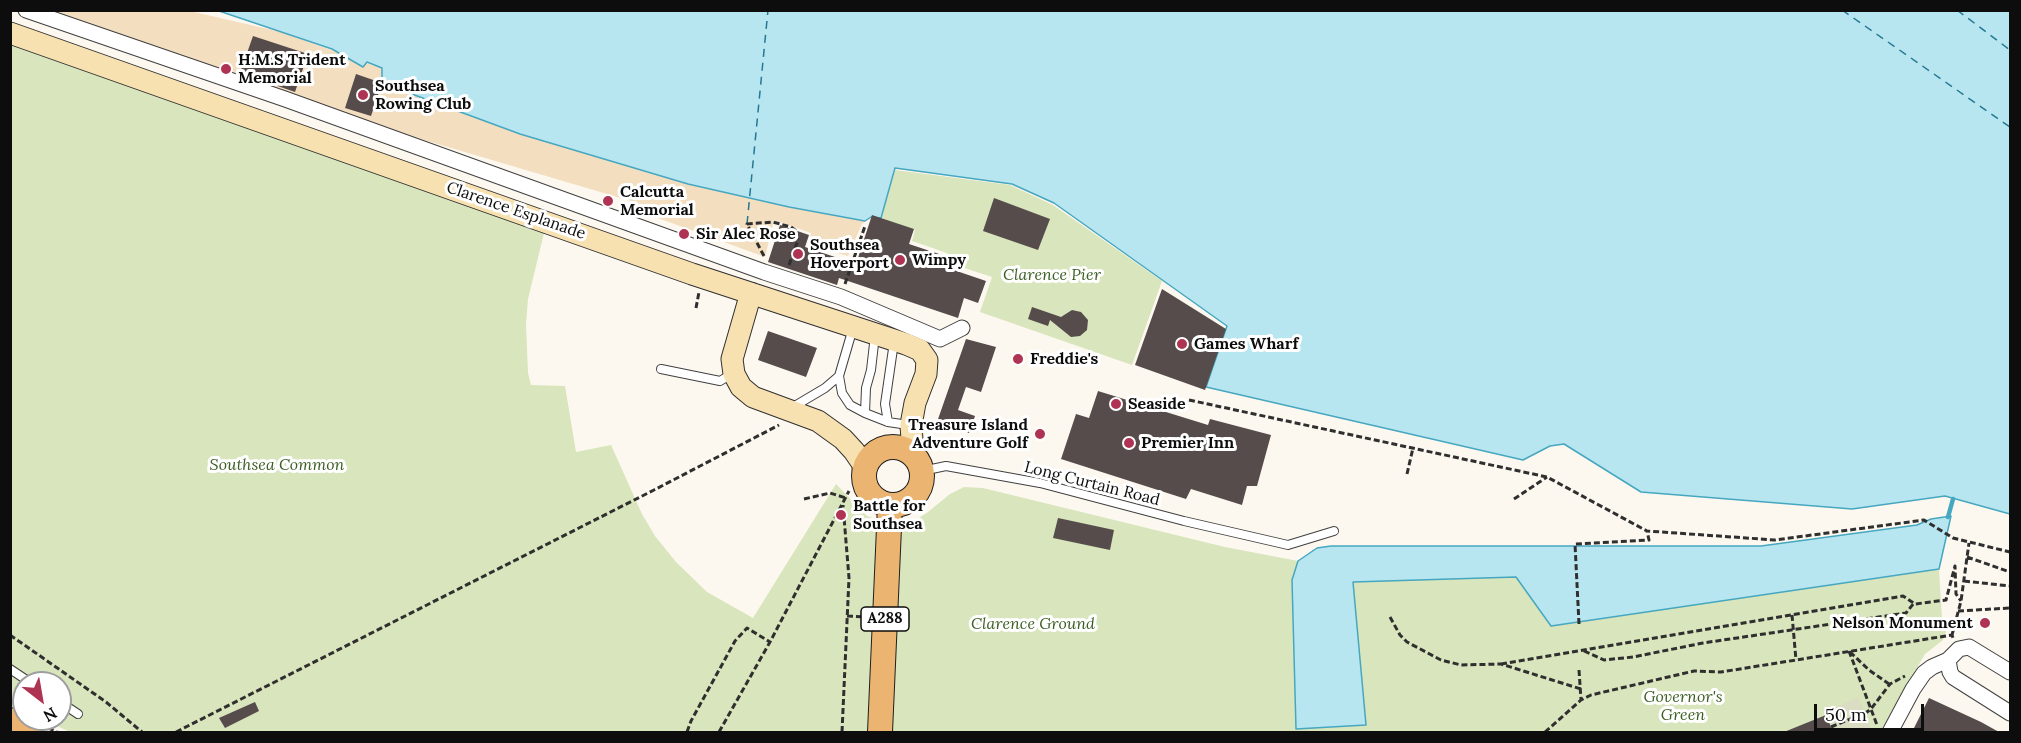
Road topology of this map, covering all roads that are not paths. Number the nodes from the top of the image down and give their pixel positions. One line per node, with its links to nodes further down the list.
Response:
1 (26, 10): 5 (street)
2 (10, 33): 3 (street, Clarence Esplanade)
3 (751, 293): 4 (street, Clarence Esplanade); 8 (street)
4 (854, 326): 6 (street, Clarence Esplanade); 9 (lane)
5 (962, 328)
6 (885, 337): 10 (lane); 12 (lane); 13 (street, Clarence Esplanade)
7 (661, 369): 8 (lane)
8 (734, 374): 11 (street)
9 (839, 376): 10 (lane); 11 (lane)
10 (865, 413): 12 (lane)
11 (784, 417): 15 (street)
12 (888, 422): 13 (lane)
13 (911, 425): 14 (street, Clarence Esplanade)
14 (917, 463): 15 (main road); 16 (main road); 17 (lane, Long Curtain Road)
15 (865, 467): 16 (main road)
16 (890, 506): 23 (main road, A288)
17 (1334, 531)
18 (1954, 654): 19 (street); 21 (street); 24 (street)
19 (2010, 672)
20 (72, 710): 22 (lane)
21 (2010, 713)
22 (78, 714)
23 (880, 732)
24 (1890, 732)

